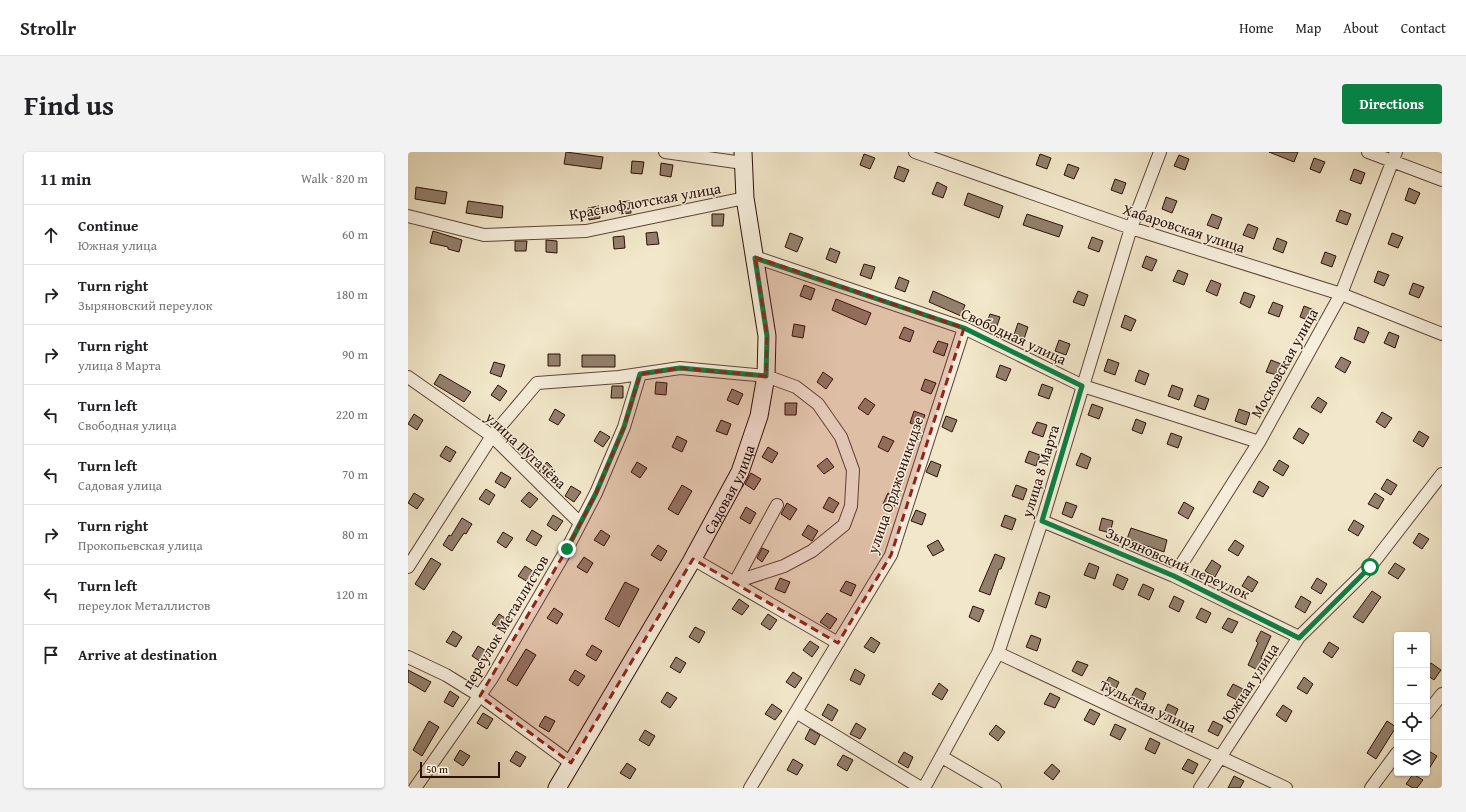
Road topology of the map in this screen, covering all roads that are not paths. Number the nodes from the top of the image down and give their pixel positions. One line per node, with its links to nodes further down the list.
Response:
1 (665, 152): 6 (street)
2 (915, 152): 10 (street, Хабаровская улица)
3 (1160, 152): 10 (street, улица 8 Марта)
4 (1368, 152): 5 (street)
5 (1394, 156): 7 (street); 12 (street, Московская улица)
6 (743, 158): 8 (street, Садовая улица)
7 (1442, 180)
8 (745, 198): 9 (street, Краснофлотская улица); 11 (street, Садовая улица)
9 (408, 216)
10 (1131, 228): 12 (street, Хабаровская улица); 18 (street, улица 8 Марта)
11 (755, 258): 13 (street, Свободная улица); 16 (street, Садовая улица)
12 (1341, 294): 14 (street, Хабаровская улица); 20 (street, Московская улица)
13 (964, 328): 18 (street, Свободная улица); 30 (street, улица Орджоникидзе)
14 (1442, 334)
15 (640, 374): 16 (street); 19 (street); 24 (street, переулок Металлистов)
16 (766, 376): 25 (street, Садовая улица); 28 (street)
17 (408, 377): 19 (street, улица Пугачёва)
18 (1082, 386): 20 (street, Свободная улица); 23 (street, улица 8 Марта)
19 (492, 436): 24 (street, улица Пугачёва); 26 (street)
20 (1259, 442): 27 (street, Московская улица)
21 (1441, 476): 29 (street, Южная улица)
22 (777, 505): 28 (street)
23 (1042, 521): 27 (street, Зыряновский переулок); 31 (street, улица 8 Марта)
24 (580, 523): 34 (street, переулок Металлистов)
25 (693, 559): 28 (street); 40 (street, Садовая улица)
26 (408, 567)
27 (1174, 576): 29 (street, Зыряновский переулок)
28 (735, 582): 30 (street)
29 (1299, 638): 39 (street, Южная улица)
30 (838, 643): 36 (street, улица Орджоникидзе)
31 (998, 653): 37 (street, улица 8 Марта); 39 (street, Тульская улица)
32 (408, 657): 34 (street)
33 (1442, 694): 35 (street)
34 (480, 696): 40 (street); 41 (street, переулок Металлистов)
35 (1430, 709)
36 (796, 712): 43 (street, улица Орджоникидзе); 44 (street)
37 (942, 757): 45 (street, улица 8 Марта); 46 (street)
38 (1394, 757): 49 (street)
39 (1220, 758): 47 (street, Южная улица); 48 (street, Тульская улица)
40 (571, 763): 42 (street, Садовая улица)
41 (415, 788)
42 (557, 788)
43 (750, 788)
44 (921, 788)
45 (924, 788)
46 (995, 788)
47 (1200, 788)
48 (1286, 788)
49 (1371, 788)

